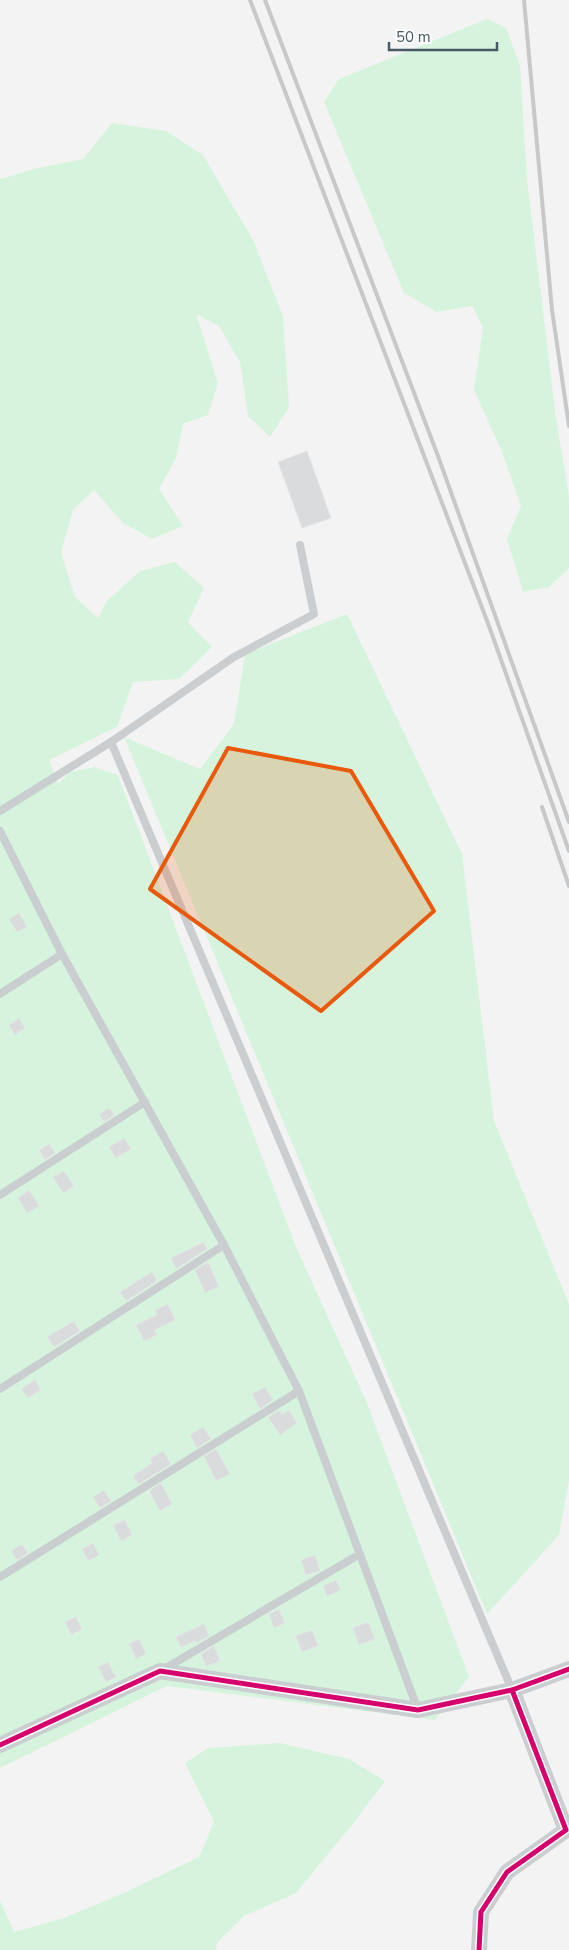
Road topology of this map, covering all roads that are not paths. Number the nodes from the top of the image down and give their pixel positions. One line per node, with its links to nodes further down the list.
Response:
1 (300, 545): 2 (lane)
2 (111, 742): 3 (lane); 16 (lane)
3 (0, 811)
4 (0, 831): 5 (lane)
5 (62, 954): 6 (lane); 7 (lane)
6 (0, 994)
7 (145, 1102): 8 (lane); 9 (lane)
8 (0, 1195)
9 (224, 1245): 10 (lane); 11 (lane)
10 (0, 1389)
11 (299, 1391): 12 (lane); 13 (lane)
12 (360, 1554): 15 (lane); 17 (lane)
13 (0, 1577)
14 (569, 1669): 16 (street)
15 (160, 1671): 17 (street); 18 (street)
16 (512, 1690): 17 (street); 19 (street)
17 (418, 1710)
18 (0, 1745)
19 (568, 1833): 20 (street)
20 (479, 1950)

